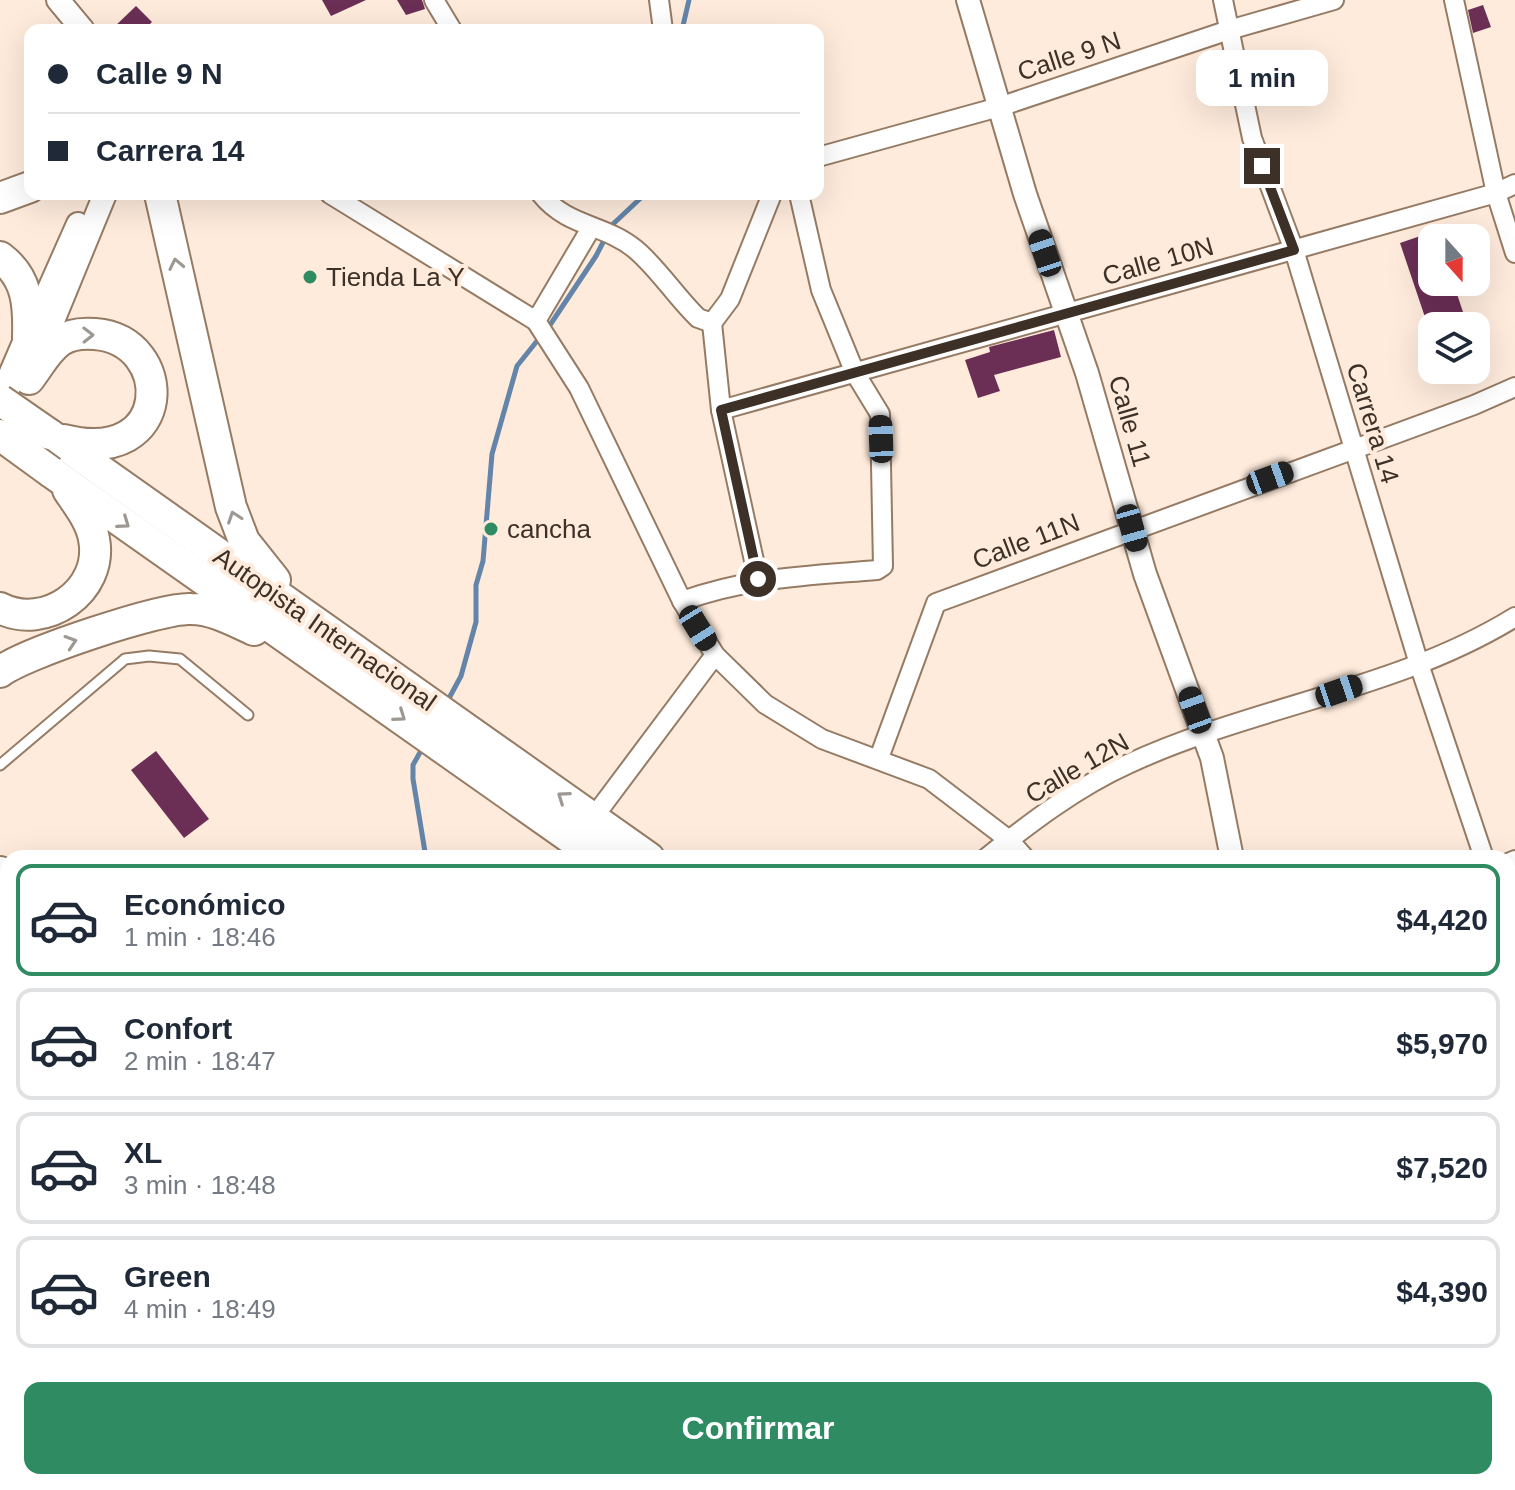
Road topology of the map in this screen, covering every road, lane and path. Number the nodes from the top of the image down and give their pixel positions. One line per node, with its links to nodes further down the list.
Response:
1 (58, 0): 8 (street)
2 (434, 0): 9 (street)
3 (659, 0): 10 (street)
4 (968, 0): 12 (street, Calle 11)
5 (1223, 0): 11 (street, Carrera 14)
6 (1334, 0): 11 (street, Calle 9 N)
7 (1454, 0): 16 (street)
8 (78, 24)
9 (448, 24)
10 (662, 24)
11 (1229, 30): 12 (street, Calle 9 N); 26 (street, Carrera 14)
12 (999, 107): 13 (street, Calle 9 N); 29 (street, Calle 11)
13 (824, 155)
14 (1515, 184): 16 (street, Calle 10N)
15 (24, 189): 17 (highway)
16 (1496, 193): 26 (street, Calle 10N); 27 (street)
17 (0, 198)
18 (88, 200): 32 (street)
19 (103, 200): 34 (street)
20 (161, 200): 47 (highway, one-way to 20)
21 (340, 200): 30 (street)
22 (546, 200): 25 (street)
23 (770, 200): 31 (street)
24 (800, 200): 33 (street)
25 (591, 228): 30 (street); 31 (street)
26 (1294, 250): 29 (street, Calle 10N); 40 (street, Carrera 14)
27 (1515, 253)
28 (0, 257): 32 (highway)
29 (1068, 314): 33 (street, Calle 10N); 42 (street, Calle 11)
30 (536, 321): 44 (street)
31 (712, 323): 37 (street)
32 (28, 338): 36 (main road)
33 (855, 373): 37 (street, Calle 10N); 43 (street)
34 (29, 379): 38 (highway, one-way to 38); 39 (main road)
35 (1515, 387): 40 (street, Calle 11N)
36 (0, 402): 38 (highway, Autopista Internacional, bridge)
37 (721, 410): 43 (street)
38 (52, 436): 47 (highway, Autopista Internacional)
39 (3, 442): 41 (highway, Autopista Internacional, bridge)
40 (1352, 448): 42 (street, Calle 11N); 49 (street, Carrera 14)
41 (56, 475): 45 (highway); 50 (highway, Autopista Internacional, one-way to 50)
42 (1132, 528): 53 (street, Calle 11); 54 (street, Calle 11N)
43 (758, 579): 44 (street)
44 (682, 601): 48 (street)
45 (0, 608)
46 (1515, 617): 49 (street, Calle 12N)
47 (315, 622): 56 (highway, Autopista Internacional, one-way to 47)
48 (715, 655): 54 (street); 56 (street)
49 (1419, 664): 53 (street, Calle 12N); 63 (street, Carrera 14)
50 (337, 671): 51 (highway, one-way to 50); 58 (highway, Autopista Internacional, one-way to 58)
51 (0, 672)
52 (248, 715): 55 (lane)
53 (1205, 735): 57 (street, Calle 12N); 62 (street, Calle 11)
54 (879, 758): 57 (street)
55 (0, 765)
56 (593, 818): 59 (highway, Autopista Internacional)
57 (1009, 840): 60 (street, Calle 12N); 61 (street)
58 (588, 850)
59 (638, 850)
60 (996, 850)
61 (1018, 850)
62 (1231, 850)
63 (1481, 850)

